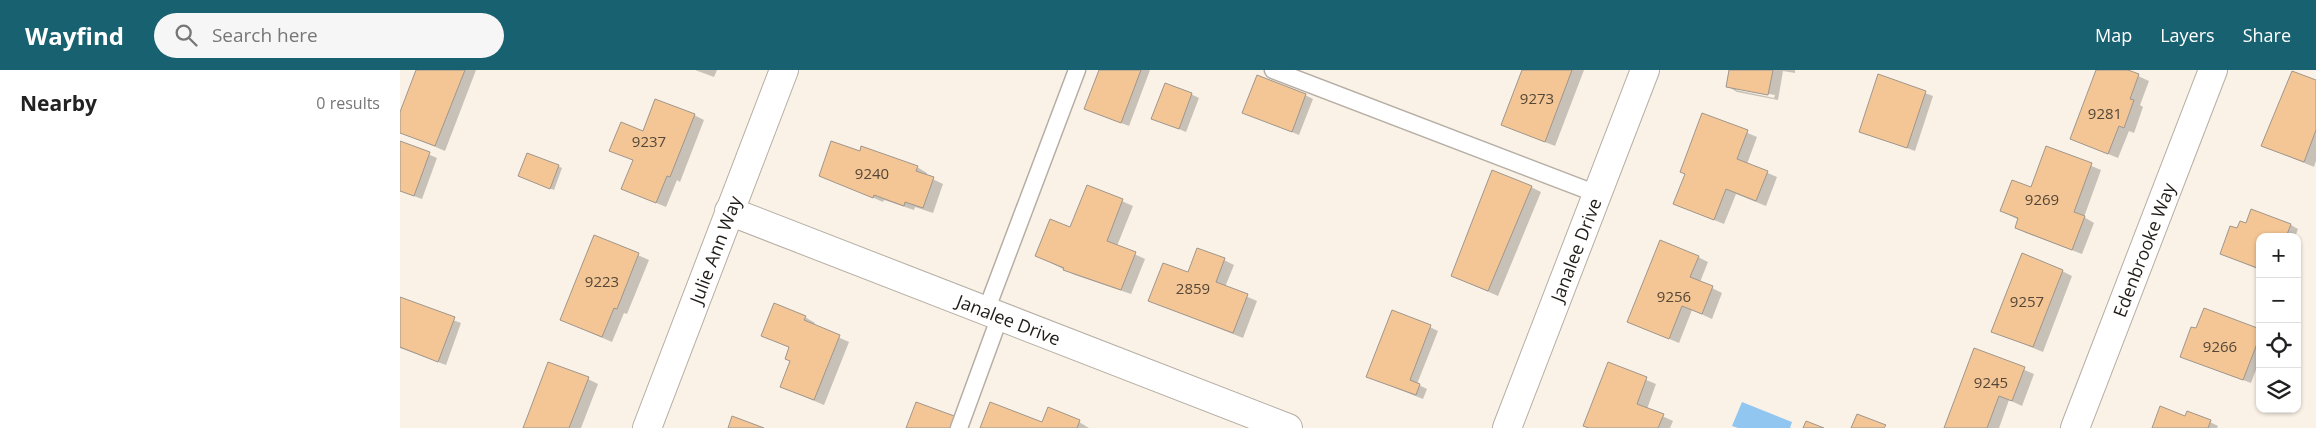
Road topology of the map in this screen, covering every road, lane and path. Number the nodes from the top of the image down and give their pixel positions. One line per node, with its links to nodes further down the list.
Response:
1 (784, 70): 7 (street, Julie Ann Way)
2 (1077, 70): 8 (lane)
3 (1273, 70): 6 (lane)
4 (1645, 70): 6 (street, Janalee Drive)
5 (2213, 70): 13 (street, Edenbrooke Way)
6 (1597, 194): 12 (street, Janalee Drive)
7 (729, 212): 8 (street, Janalee Drive); 9 (street, Julie Ann Way)
8 (993, 314): 10 (lane); 11 (street, Janalee Drive)
9 (647, 428)
10 (958, 428)
11 (1288, 428)
12 (1507, 428)
13 (2075, 428)

